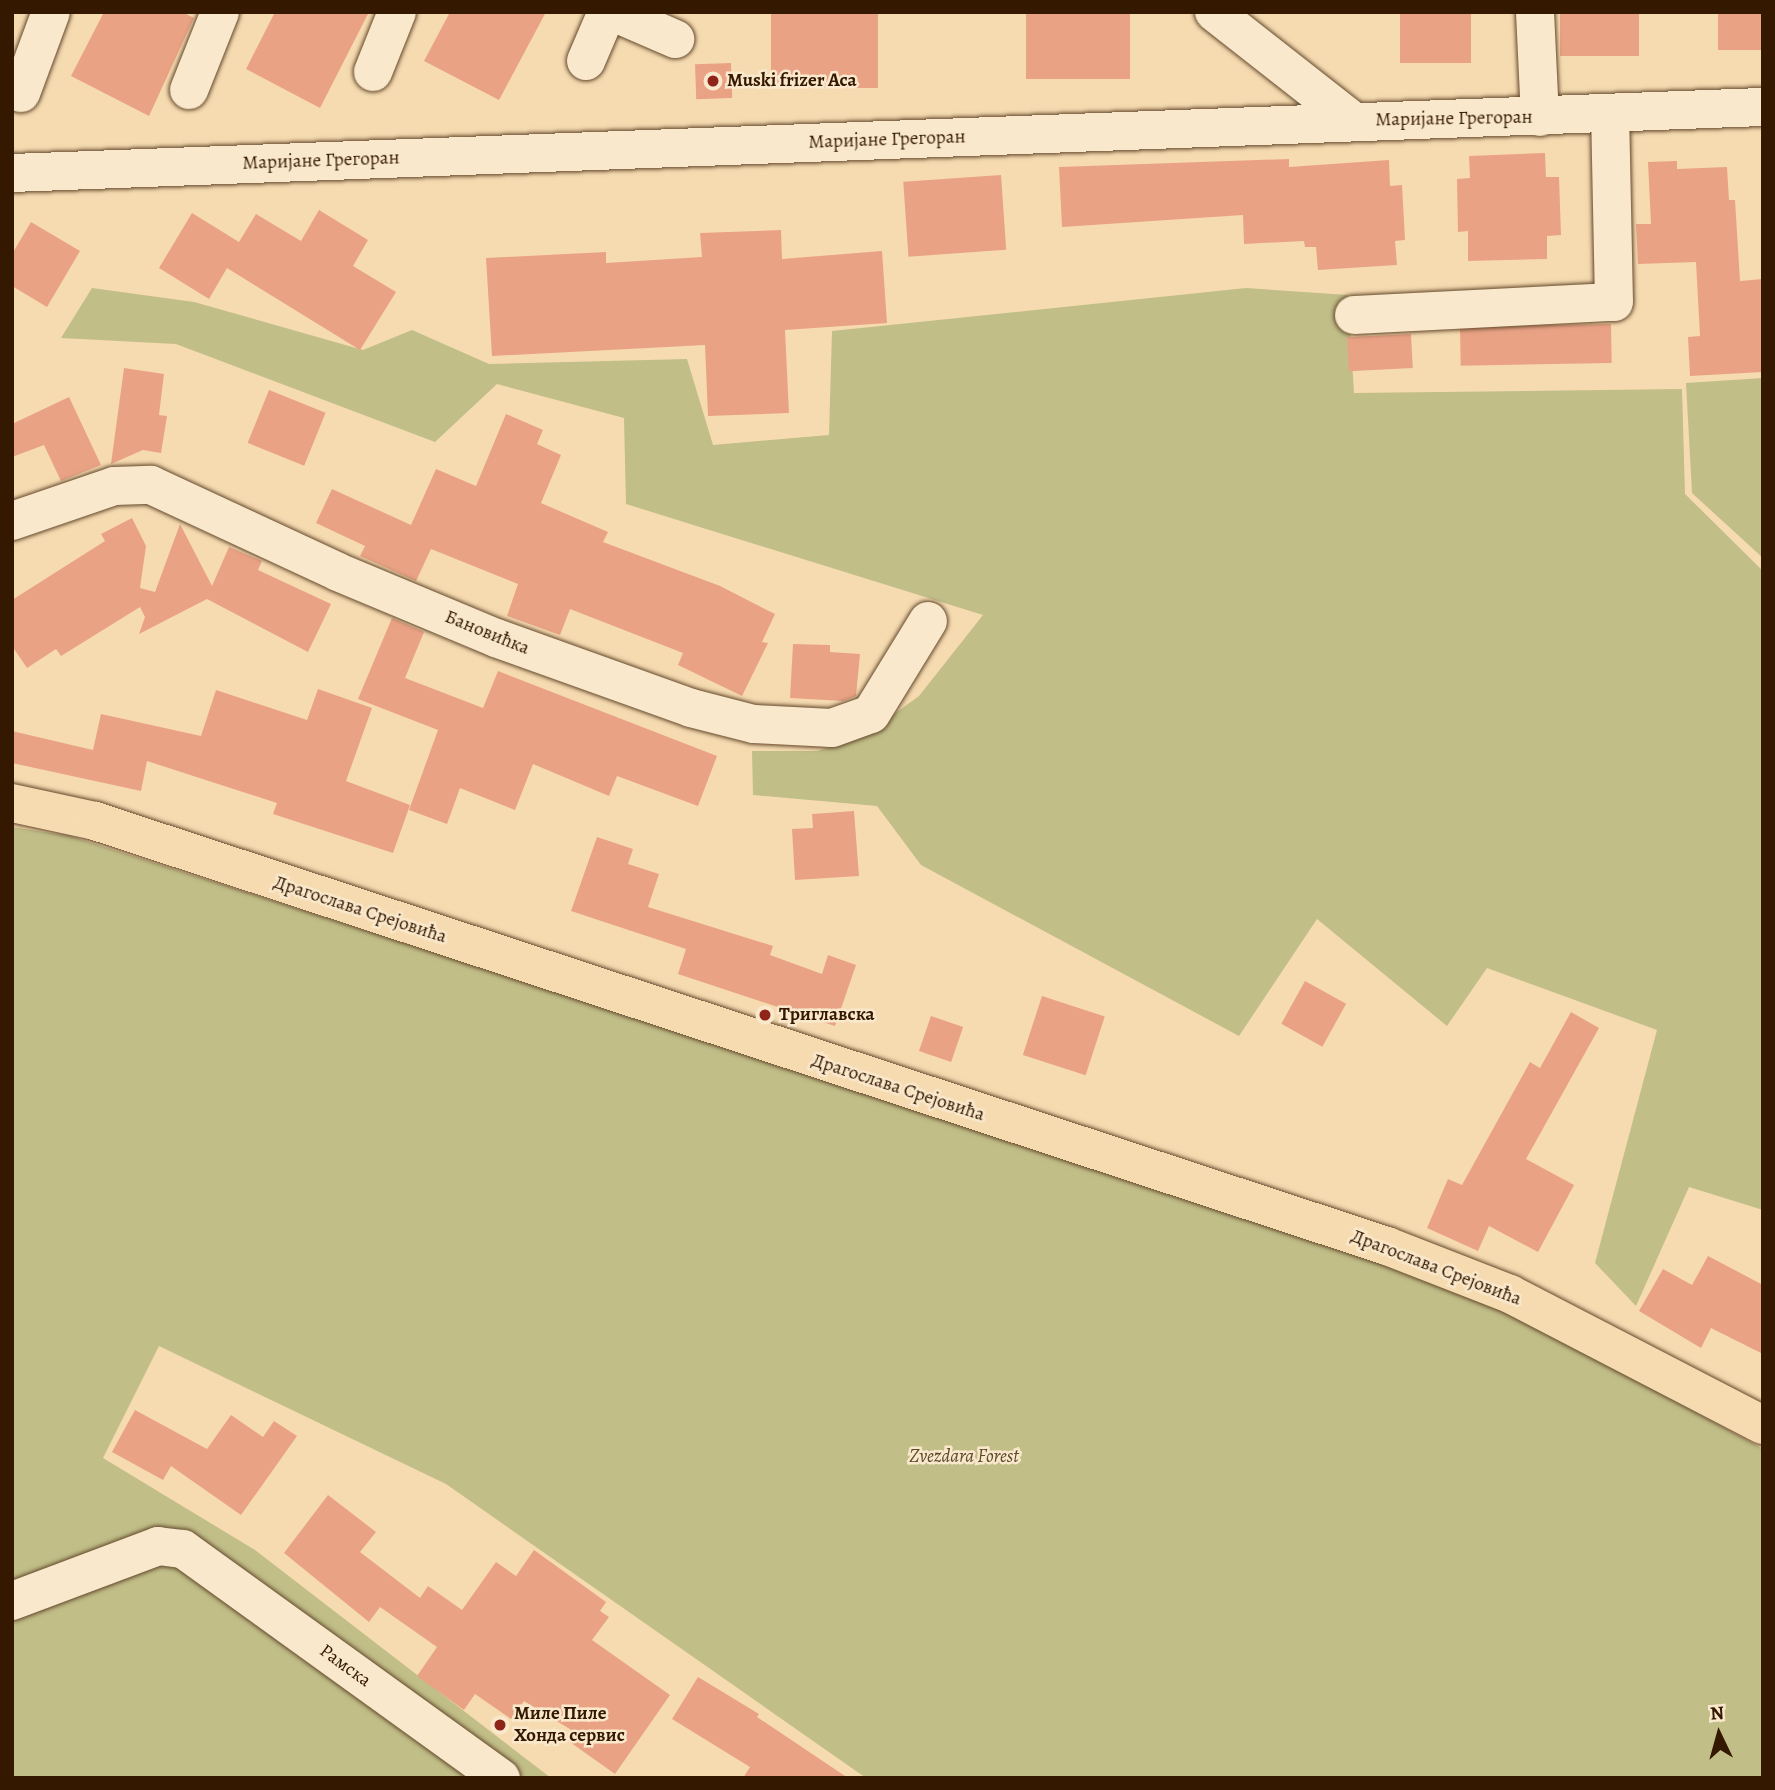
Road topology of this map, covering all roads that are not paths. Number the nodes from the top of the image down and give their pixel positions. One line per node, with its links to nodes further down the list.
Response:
1 (51, 12): 12 (street)
2 (220, 12): 11 (street)
3 (397, 12): 10 (street)
4 (607, 12): 9 (street)
5 (613, 12): 8 (street)
6 (1214, 12): 16 (street)
7 (1535, 12): 15 (street)
8 (675, 39)
9 (586, 61)
10 (373, 72)
11 (189, 90)
12 (21, 93)
13 (1763, 107): 14 (street, Маријане Грегоран)
14 (1609, 114): 15 (street, Маријане Грегоран); 18 (street)
15 (1540, 117): 16 (street, Маријане Грегоран)
16 (1353, 121): 17 (street, Маријане Грегоран)
17 (12, 173)
18 (1354, 316)
19 (12, 522): 20 (street, Бановићка)
20 (928, 621)
21 (12, 803): 22 (main road, Драгослава Срејовића)
22 (1763, 1425)
23 (12, 1601): 24 (street, Рамска)
24 (500, 1778)

